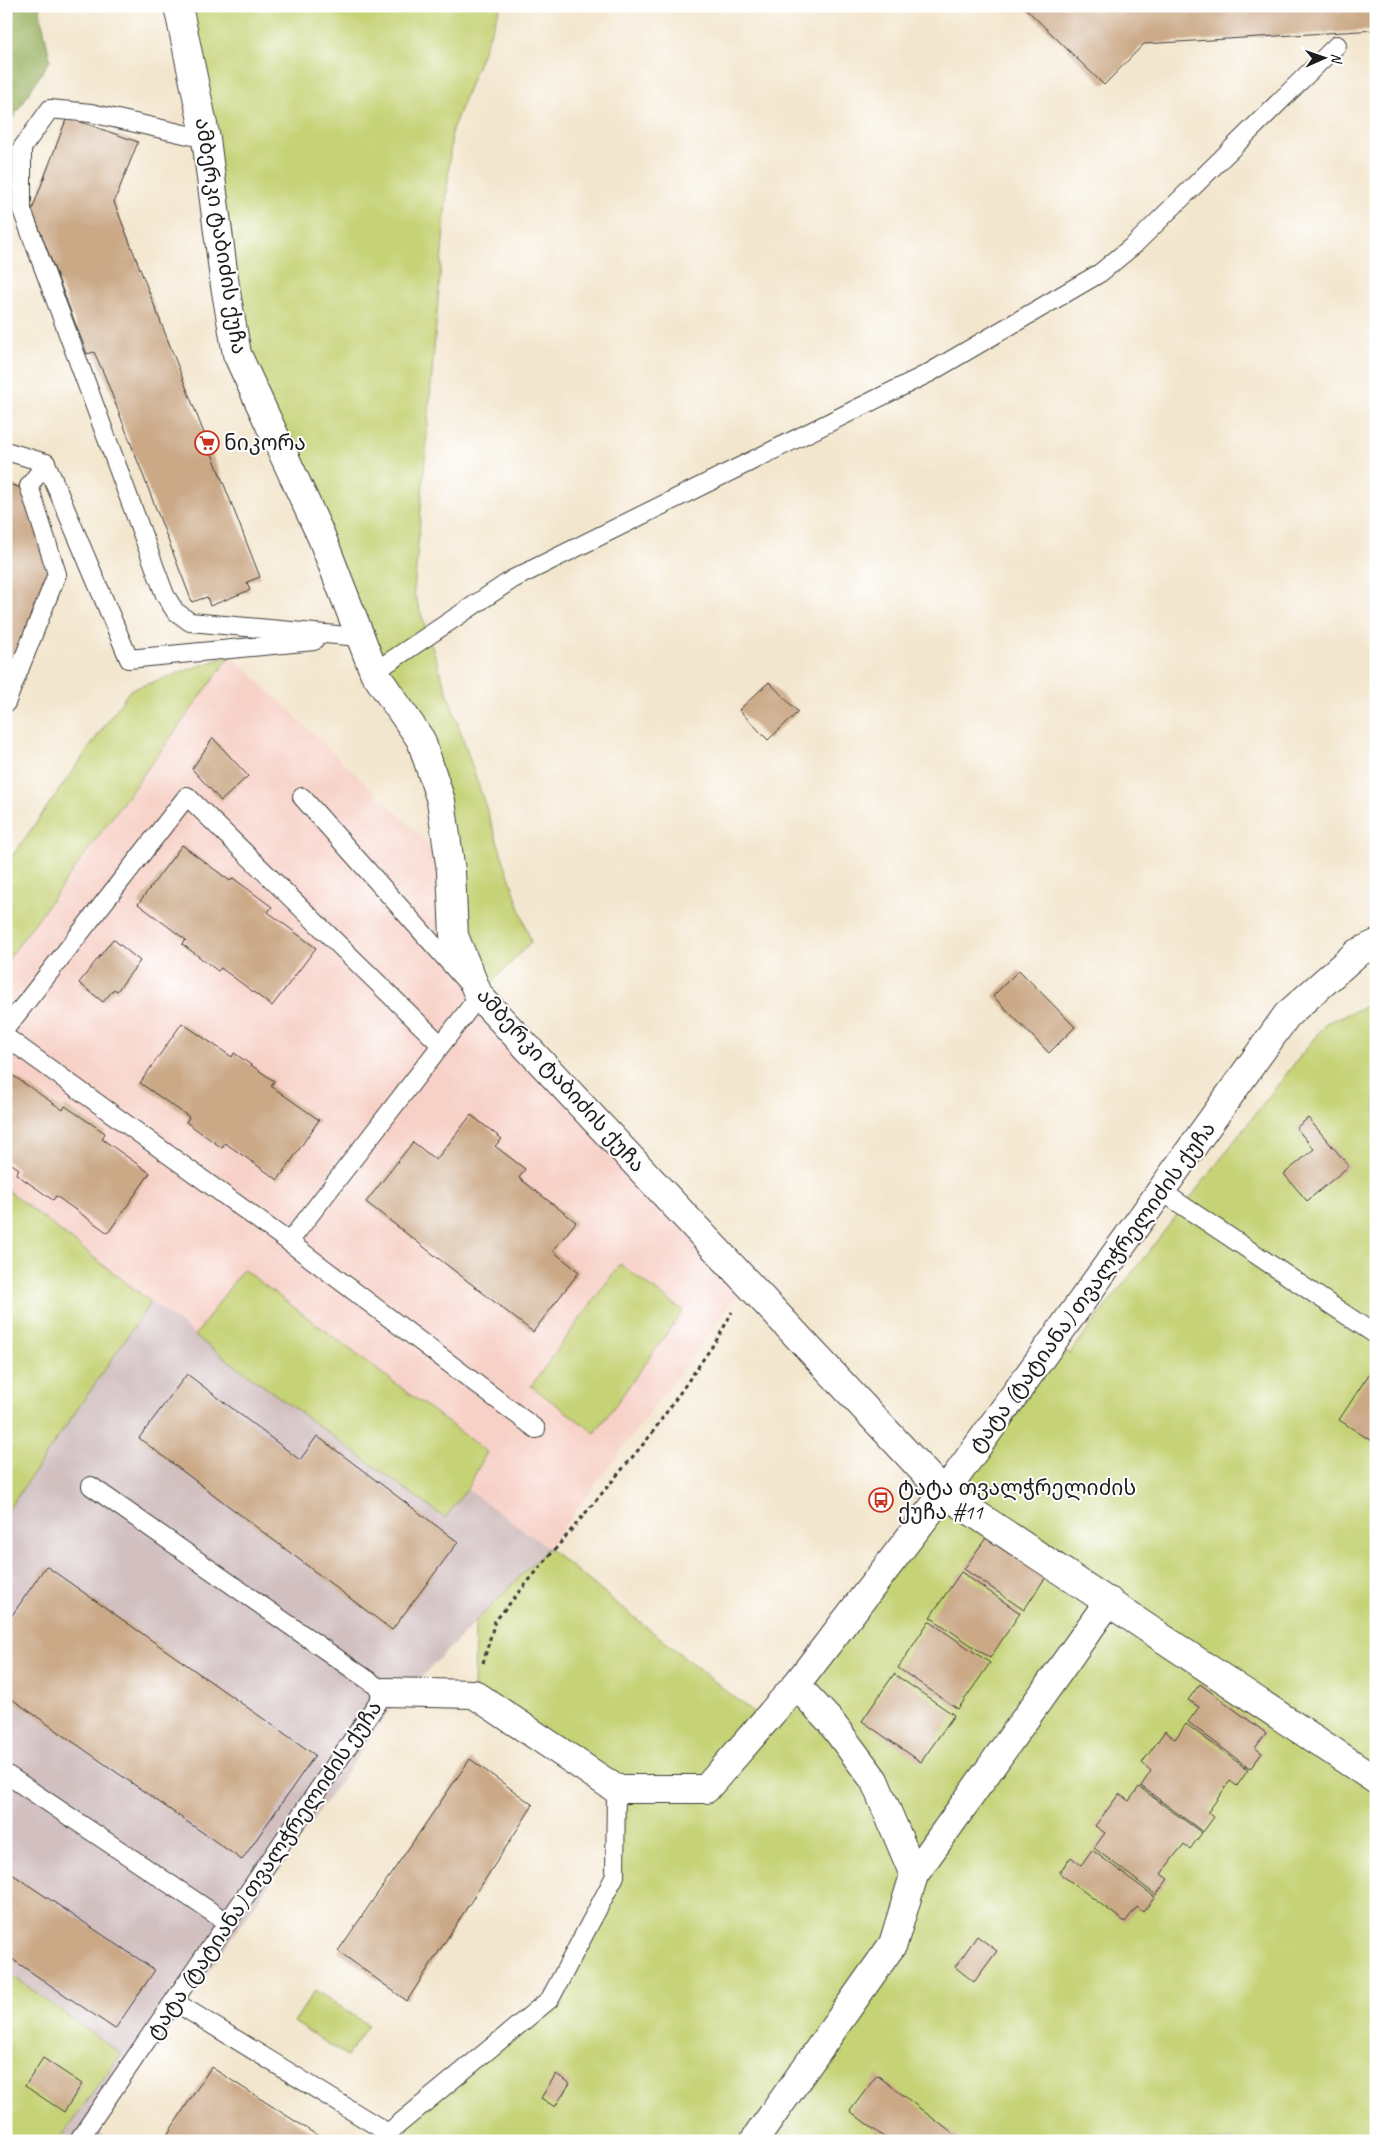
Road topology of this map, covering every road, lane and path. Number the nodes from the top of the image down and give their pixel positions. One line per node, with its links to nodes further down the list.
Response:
1 (178, 6): 3 (street, ამბერკი ტაბიძის ქუჩა)
2 (1337, 45): 7 (lane)
3 (206, 139): 6 (street, ამბერკი ტაბიძის ქუჩა); 6 (lane)
4 (6, 451): 5 (lane)
5 (46, 463): 6 (lane); 8 (lane)
6 (359, 636): 7 (street, ამბერკი ტაბიძის ქუჩა)
7 (374, 672): 11 (street, ამბერკი ტაბიძის ქუჩა)
8 (6, 703)
9 (302, 797): 11 (lane)
10 (1376, 944): 15 (street, ტატა (ტატიანა) თვალჭრელიძის ქუჩა)
11 (479, 996): 14 (lane); 17 (street, ამბერკი ტაბიძის ქუჩა)
12 (6, 1028): 14 (lane)
13 (6, 1037): 16 (lane)
14 (441, 1045): 16 (lane)
15 (1161, 1191): 18 (lane); 21 (street, ტატა (ტატიანა) თვალჭრელიძის ქუჩა)
16 (289, 1242): 19 (lane)
17 (747, 1283): 21 (street, ამბერკი ტაბიძის ქუჩა); 25 (path)
18 (1376, 1335)
19 (536, 1429)
20 (91, 1486): 24 (lane)
21 (944, 1493): 22 (street, ამბერკი ტაბიძის ქუჩა); 23 (street, ტატა (ტატიანა) თვალჭრელიძის ქუჩა)
22 (1109, 1601): 27 (street, ამბერკი ტაბიძის ქუჩა); 29 (street)
23 (796, 1685): 28 (street, ტატა (ტატიანა) თვალჭრელიძის ქუჩა); 29 (street)
24 (385, 1692): 25 (street, ტატა (ტატიანა) თვალჭრელიძის ქუჩა); 30 (lane, ტატა (ტატიანა) თვალჭრელიძის ქუჩა)
25 (474, 1694): 28 (street)
26 (6, 1774): 30 (lane)
27 (1376, 1780)
28 (616, 1789): 32 (lane)
29 (914, 1875): 34 (street)
30 (228, 1923): 31 (lane, ტატა (ტატიანა) თვალჭრელიძის ქუჩა)
31 (175, 2002): 32 (lane); 33 (lane, ტატა (ტატიანა) თვალჭრელიძის ქუჩა)
32 (387, 2137)
33 (78, 2141)
34 (754, 2141)

